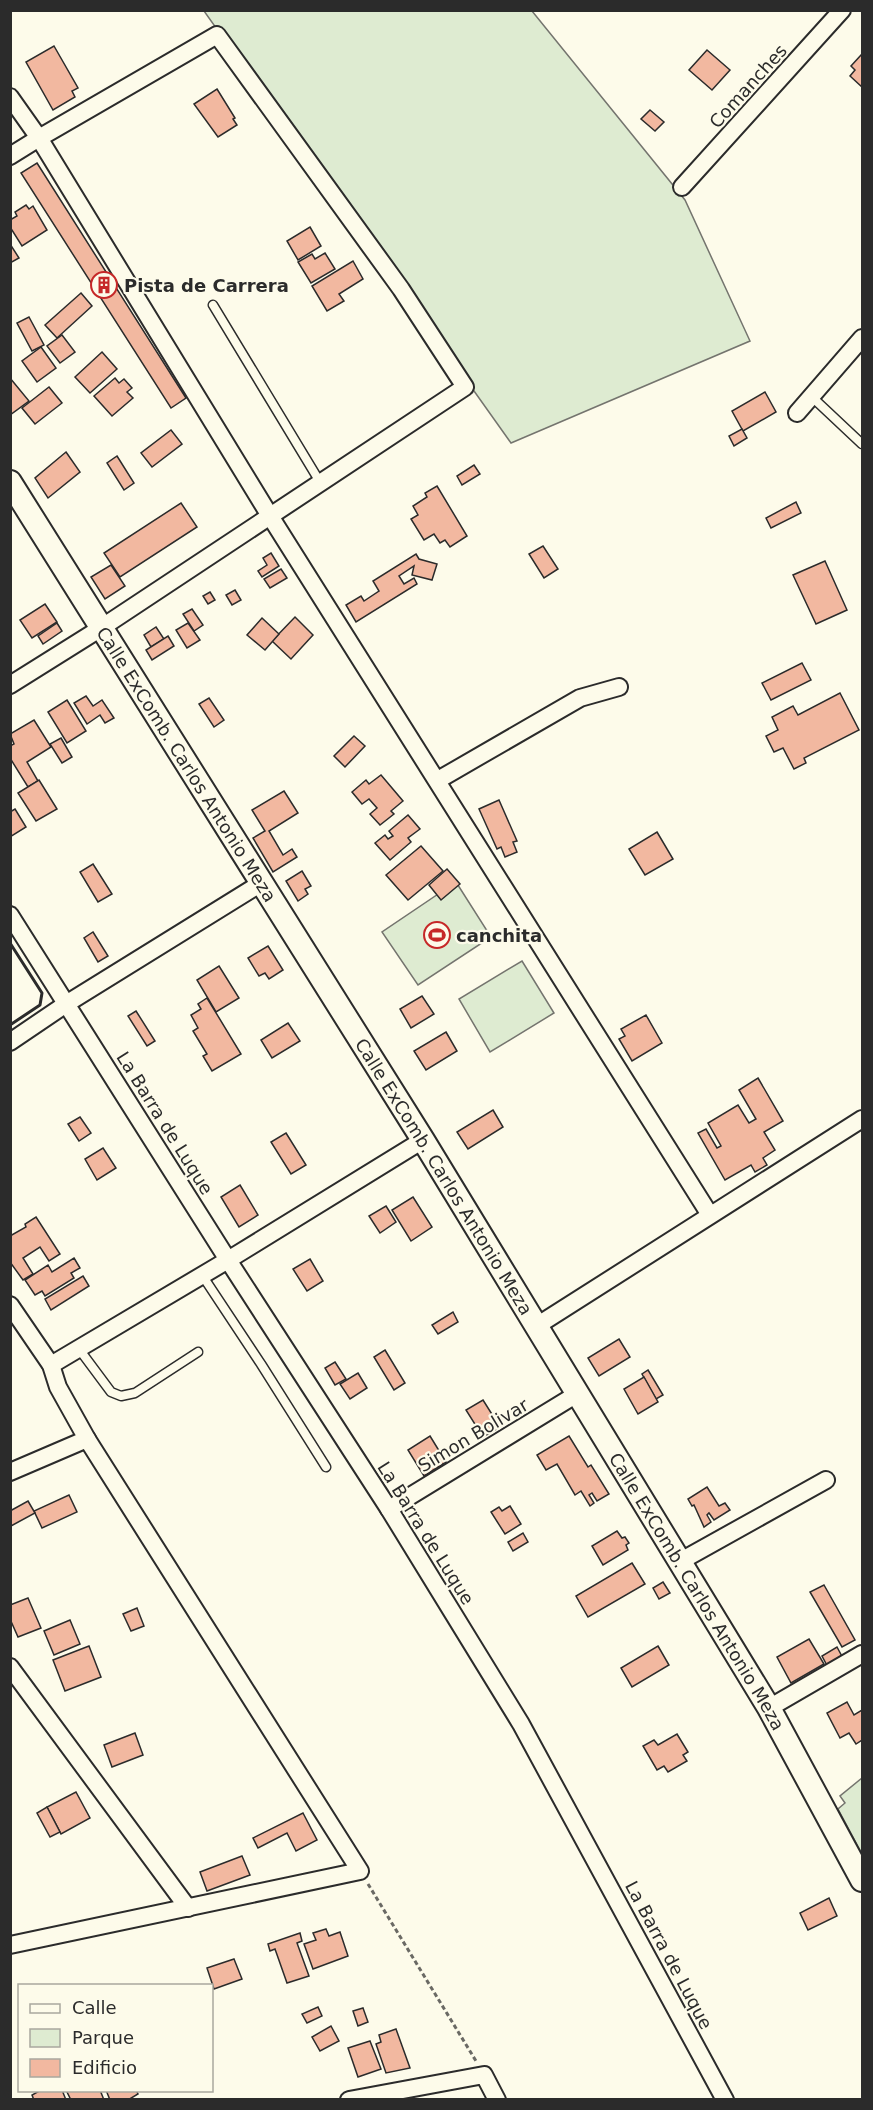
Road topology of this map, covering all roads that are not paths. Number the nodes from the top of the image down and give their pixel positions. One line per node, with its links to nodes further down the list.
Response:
1 (842, 10): 5 (street, Comanches)
2 (10, 97): 3 (street)
3 (39, 138): 4 (street); 12 (street); 13 (street)
4 (10, 156)
5 (682, 187)
6 (213, 305): 12 (lane)
7 (862, 338): 8 (street)
8 (812, 397): 9 (street); 10 (lane)
9 (797, 413)
10 (862, 444)
11 (10, 482): 14 (street, Calle ExComb. Carlos Antonio Meza)
12 (320, 482): 13 (street)
13 (270, 516): 14 (street); 17 (street)
14 (101, 628): 15 (street); 18 (street, Calle ExComb. Carlos Antonio Meza)
15 (10, 684)
16 (619, 687): 17 (street)
17 (438, 780): 24 (street)
18 (263, 882): 20 (street); 23 (street, Calle ExComb. Carlos Antonio Meza)
19 (10, 915): 20 (street, La Barra de Luque)
20 (66, 1004): 21 (street); 25 (street, La Barra de Luque)
21 (10, 1042)
22 (862, 1119): 24 (street)
23 (423, 1140): 25 (street); 28 (street, Calle ExComb. Carlos Antonio Meza)
24 (710, 1215): 28 (street)
25 (228, 1260): 26 (street); 37 (street, La Barra de Luque)
26 (202, 1275): 29 (street); 34 (lane)
27 (10, 1305): 31 (street)
28 (535, 1327): 32 (street, Calle ExComb. Carlos Antonio Meza)
29 (79, 1348): 30 (lane); 31 (street)
30 (198, 1352)
31 (51, 1365): 33 (street)
32 (578, 1394): 37 (street, Simon Bolivar); 38 (street, Calle ExComb. Carlos Antonio Meza)
33 (87, 1439): 35 (street); 43 (street)
34 (326, 1467)
35 (10, 1472)
36 (826, 1480): 38 (street)
37 (389, 1509): 47 (street, La Barra de Luque)
38 (679, 1562): 41 (street, Calle ExComb. Carlos Antonio Meza)
39 (862, 1654): 41 (street)
40 (10, 1667): 43 (street)
41 (769, 1708): 42 (street, Calle ExComb. Carlos Antonio Meza)
42 (862, 1880)
43 (188, 1908): 44 (street)
44 (10, 1946)
45 (350, 2100): 46 (street)
46 (498, 2100)
47 (725, 2100)

